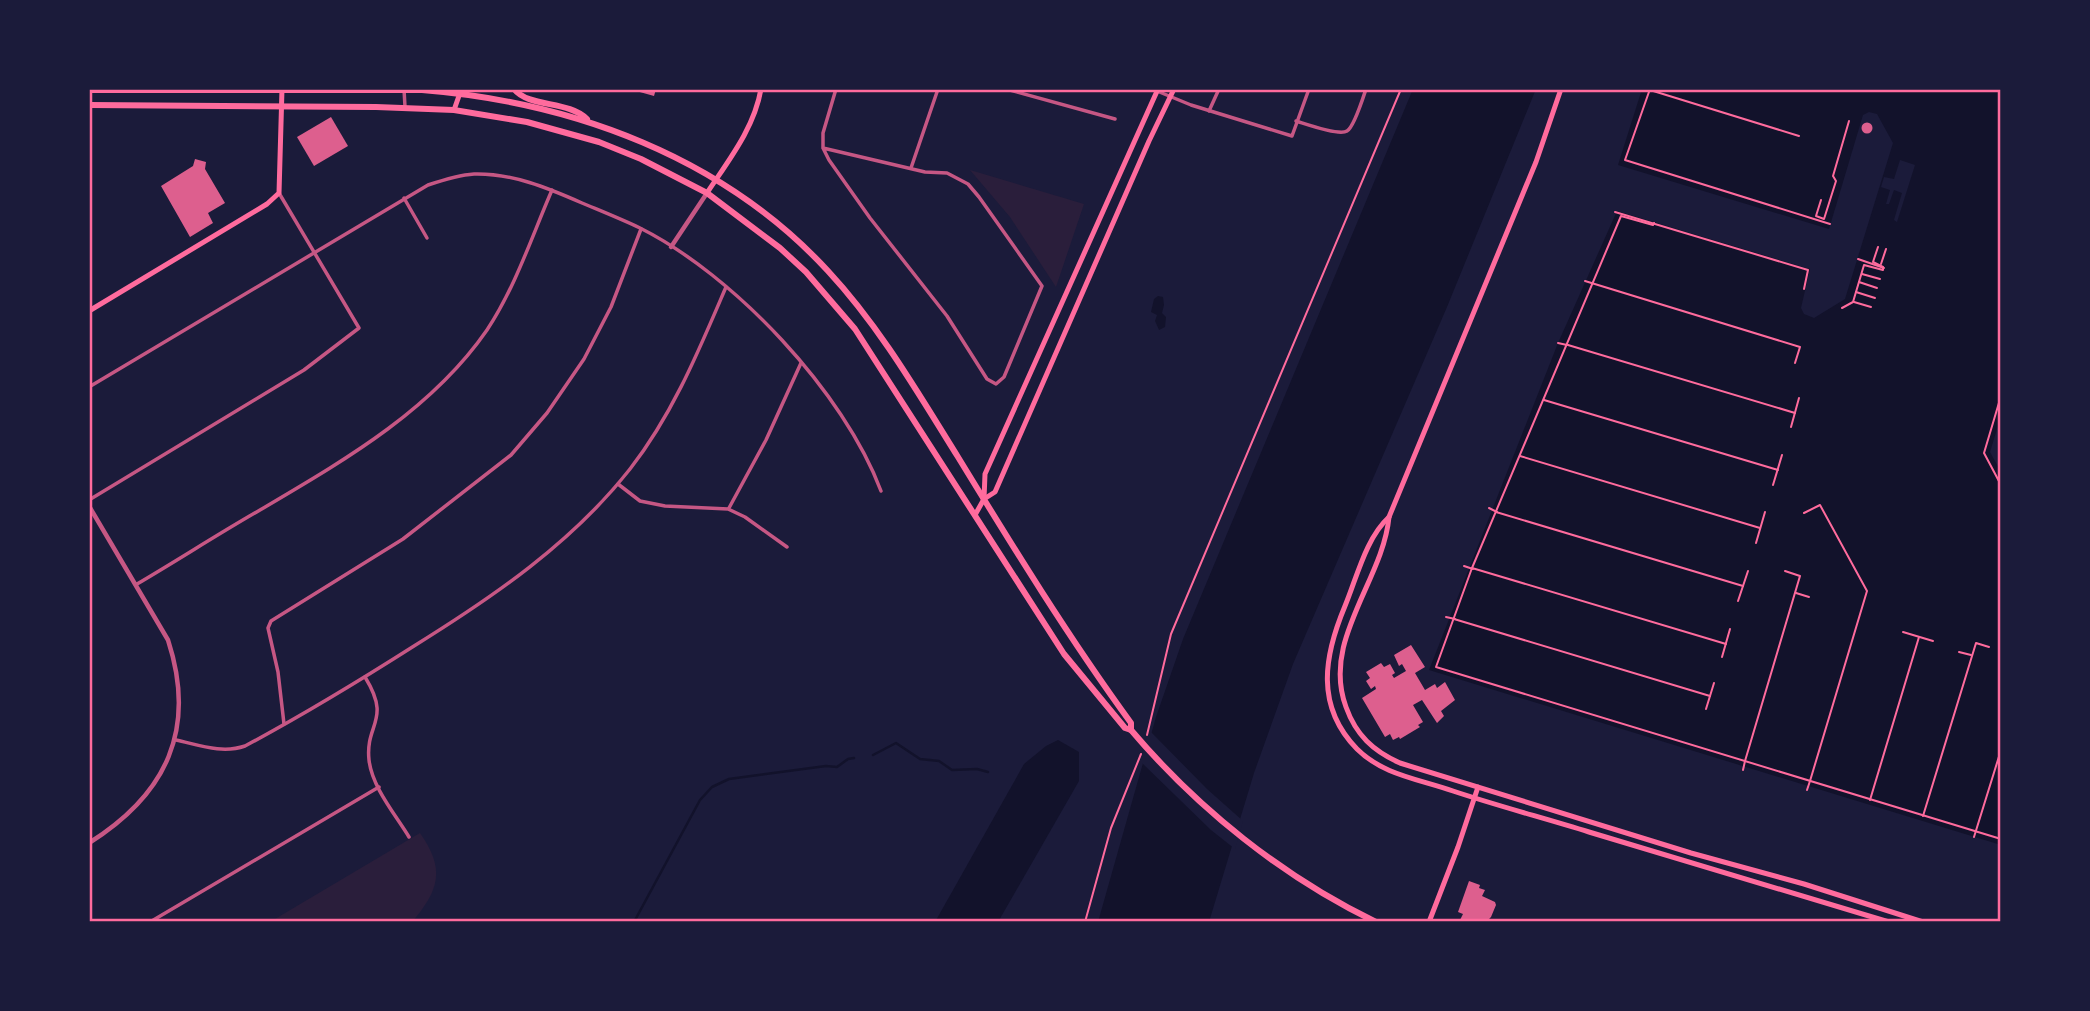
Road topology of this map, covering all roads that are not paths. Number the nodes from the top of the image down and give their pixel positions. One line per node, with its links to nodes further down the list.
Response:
1 (157, 89): 12 (highway); 13 (highway); 19 (street)
2 (514, 89): 25 (highway)
3 (761, 89): 31 (main road)
4 (836, 89): 28 (street)
5 (938, 89): 30 (street)
6 (1006, 89): 24 (street)
7 (1174, 89): 17 (main road)
8 (1219, 89): 23 (street)
9 (1308, 89): 26 (street)
10 (1366, 89): 26 (street)
11 (1561, 89): 51 (main road)
12 (89, 90)
13 (282, 90): 14 (highway); 20 (main road)
14 (404, 90): 16 (highway); 21 (street)
15 (1157, 90): 17 (street); 46 (main road)
16 (463, 91): 22 (main road); 25 (highway)
17 (1170, 97): 23 (street); 46 (main road)
18 (89, 105): 19 (highway)
19 (157, 106): 20 (highway)
20 (282, 107): 21 (highway); 34 (main road)
21 (405, 107): 22 (highway)
22 (454, 110): 29 (highway)
23 (1209, 111): 26 (street)
24 (1115, 119)
25 (589, 121): 27 (highway)
26 (1296, 121)
27 (648, 144): 29 (highway); 31 (highway)
28 (823, 148): 30 (street); 30 (street)
29 (641, 159): 33 (highway)
30 (911, 168)
31 (716, 180): 33 (main road); 46 (highway)
32 (552, 190): 35 (street); 36 (street); 53 (street)
33 (706, 193): 38 (street); 50 (highway)
34 (279, 194): 39 (street); 41 (main road)
35 (404, 198): 37 (street); 39 (street)
36 (641, 229): 38 (street); 55 (street)
37 (427, 238)
38 (671, 247): 40 (street)
39 (313, 252): 43 (street); 47 (street)
40 (726, 287): 42 (street); 44 (street)
41 (89, 311)
42 (802, 363): 45 (street); 49 (street)
43 (89, 387)
44 (618, 484): 49 (street); 54 (street)
45 (881, 491)
46 (984, 499): 50 (main road); 56 (highway)
47 (89, 500)
48 (89, 506): 53 (street)
49 (728, 509): 52 (street)
50 (975, 515): 56 (highway)
51 (1388, 517): 59 (main road); 60 (main road)
52 (787, 547)
53 (136, 584): 57 (street)
54 (365, 677): 55 (street); 58 (street)
55 (284, 724): 57 (street)
56 (1132, 732): 64 (highway)
57 (176, 740): 62 (street)
58 (379, 787): 61 (street); 63 (street)
59 (1478, 787): 60 (main road); 67 (main road)
60 (1475, 799): 65 (main road); 66 (main road)
61 (409, 837)
62 (89, 843)
63 (150, 922)
64 (1376, 922)
65 (1429, 922)
66 (1889, 922)
67 (1923, 922)

